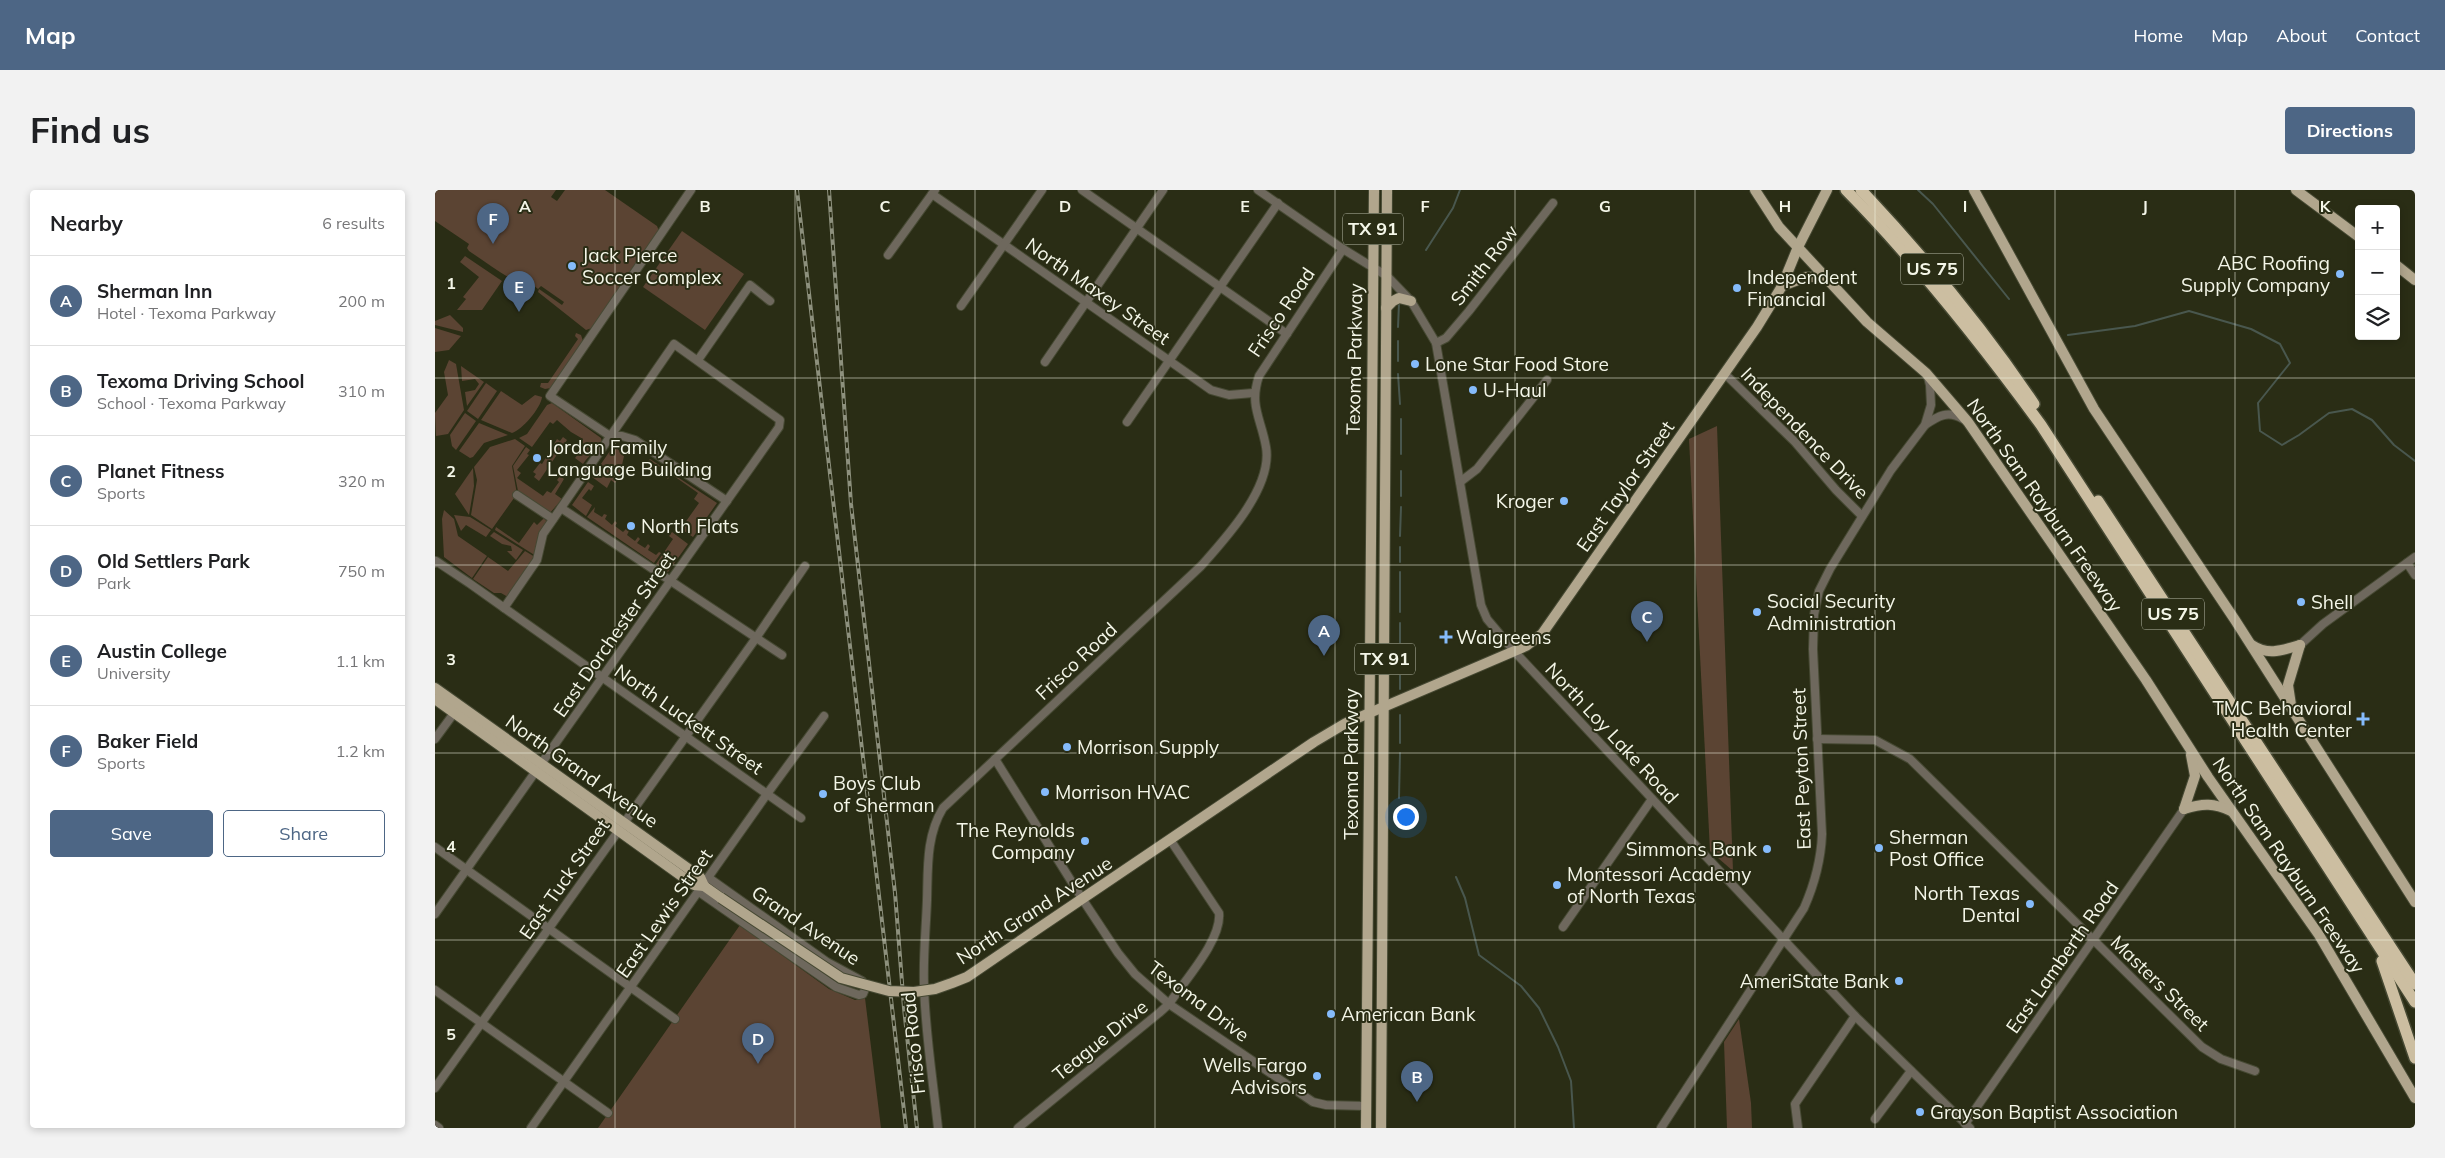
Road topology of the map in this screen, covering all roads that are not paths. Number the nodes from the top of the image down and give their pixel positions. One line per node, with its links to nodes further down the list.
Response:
1 (691, 190): 49 (street)
2 (1042, 190): 21 (street)
3 (1082, 190): 19 (street)
4 (1163, 190): 19 (street)
5 (1258, 190): 16 (street)
6 (1374, 190): 26 (main road, Texoma Parkway / TX 91)
7 (1387, 190): 27 (main road, Texoma Parkway / TX 91)
8 (1755, 190): 22 (main road, North Sam Rayburn Freeway)
9 (1827, 190): 22 (main road, East Taylor Street)
10 (1838, 190): 18 (highway)
11 (1846, 190): 18 (highway, North Sam Rayburn Freeway / US 75)
12 (1861, 190): 100 (highway, North Sam Rayburn Freeway / US 75)
13 (1974, 190): 64 (main road)
14 (2296, 190): 20 (main road)
15 (933, 192): 21 (street, North Maxey Street); 24 (street)
16 (1278, 203): 23 (street); 31 (street)
17 (1553, 203): 38 (street, Smith Row)
18 (1873, 217): 99 (highway, North Sam Rayburn Freeway / US 75)
19 (1136, 229): 31 (street); 34 (street)
20 (2355, 234)
21 (1003, 245): 34 (street, North Maxey Street); 35 (street)
22 (1797, 247): 28 (main road, North Sam Rayburn Freeway); 30 (main road, East Taylor Street)
23 (1343, 249): 26 (street); 37 (street, Frisco Road)
24 (888, 255)
25 (2400, 268): 29 (main road)
26 (1372, 269): 27 (street); 74 (main road, Texoma Parkway / TX 91)
27 (1387, 276): 33 (street, North Loy Lake Road); 36 (main road, Texoma Parkway / TX 91)
28 (1825, 277): 30 (main road); 42 (main road, North Sam Rayburn Freeway)
29 (2415, 280)
30 (1782, 286): 43 (main road, East Taylor Street)
31 (1220, 287): 37 (street); 40 (street)
32 (770, 301): 39 (street)
33 (1411, 301): 36 (main road); 38 (street, North Loy Lake Road)
34 (1086, 303): 40 (street, North Maxey Street); 41 (street)
35 (961, 306)
36 (1387, 308): 71 (main road, Texoma Parkway / TX 91)
37 (1287, 334): 45 (street, Frisco Road)
38 (1437, 343): 50 (street, North Loy Lake Road)
39 (698, 360): 49 (street); 52 (street, East Dorchester Street)
40 (1168, 360): 45 (street, North Maxey Street); 46 (street)
41 (1045, 362)
42 (1926, 372): 47 (main road, North Sam Rayburn Freeway); 48 (street, East Peyton Street)
43 (1724, 373): 54 (street, Independence Drive); 66 (main road, East Taylor Street)
44 (1547, 380): 50 (street)
45 (1253, 393): 80 (street, Frisco Road)
46 (1127, 422)
47 (1967, 422): 48 (street, East Peyton Street); 79 (main road, North Sam Rayburn Freeway)
48 (1925, 425): 54 (street, East Peyton Street)
49 (610, 436): 52 (street); 53 (street)
50 (1460, 482): 66 (street, North Loy Lake Road)
51 (517, 495): 55 (street)
52 (727, 501): 61 (street, East Dorchester Street)
53 (561, 508): 55 (street); 61 (street)
54 (1862, 516): 78 (street, East Peyton Street)
55 (553, 519): 62 (street)
56 (2415, 557): 58 (street)
57 (436, 562): 62 (street, North Luckett Street)
58 (2407, 563): 60 (street); 65 (street)
59 (805, 566): 63 (street, East Tuck Street)
60 (2415, 576)
61 (671, 582): 63 (street); 68 (street, East Dorchester Street)
62 (504, 608): 68 (street, North Luckett Street)
63 (756, 638): 67 (street); 76 (street, East Tuck Street)
64 (2250, 643): 65 (main road); 73 (main road)
65 (2300, 645): 73 (main road)
66 (1514, 651): 71 (main road, East Taylor Street); 83 (street, North Loy Lake Road)
67 (782, 655)
68 (603, 678): 76 (street, North Luckett Street); 81 (street, East Dorchester Street)
69 (435, 688): 72 (main road, North Grand Avenue)
70 (435, 699): 72 (main road, North Grand Avenue)
71 (1384, 708): 74 (main road, East Taylor Street); 124 (main road, Texoma Parkway / TX 91)
72 (457, 709): 77 (street); 81 (main road, North Grand Avenue)
73 (2293, 713): 93 (main road)
74 (1369, 714): 88 (main road, North Grand Avenue); 114 (main road, Texoma Parkway / TX 91)
75 (824, 716): 82 (street, East Lewis Street)
76 (685, 736): 82 (street, North Luckett Street); 87 (street, East Tuck Street)
77 (435, 739)
78 (1817, 739): 97 (street, East Peyton Street); 98 (street, Masters Street)
79 (2190, 749): 84 (main road); 85 (main road, North Sam Rayburn Freeway)
80 (995, 759): 92 (street, Texoma Drive); 121 (street, Frisco Road)
81 (539, 768): 87 (main road, North Grand Avenue); 90 (street, East Dorchester Street)
82 (767, 794): 86 (street, North Luckett Street); 91 (street, East Lewis Street)
83 (1652, 799): 95 (street); 97 (street, North Loy Lake Road)
84 (2185, 810): 85 (main road); 98 (street, East Lamberth Road)
85 (2233, 812): 113 (main road, North Sam Rayburn Freeway)
86 (801, 818)
87 (621, 826): 91 (main road, North Grand Avenue); 96 (street, East Tuck Street)
88 (1171, 841): 92 (main road, North Grand Avenue); 104 (street, Teague Drive)
89 (435, 847): 90 (street)
90 (467, 870): 94 (street, East Dorchester Street); 96 (street)
91 (704, 885): 91 (street, Grand Avenue); 92 (main road, North Grand Avenue, bridge); 101 (street, East Lewis Street)
92 (1083, 900): 104 (street, Texoma Drive)
93 (2415, 902)
94 (435, 914)
95 (1563, 926)
96 (549, 928): 101 (street); 107 (street, East Tuck Street)
97 (1783, 939): 105 (street, North Loy Lake Road); 125 (street, East Peyton Street)
98 (2094, 940): 110 (street, Masters Street); 118 (street, East Lamberth Road)
99 (2374, 940): 103 (highway, North Sam Rayburn Freeway / US 75); 108 (highway)
100 (2415, 984)
101 (631, 988): 106 (street); 111 (street, East Lewis Street)
102 (435, 990): 107 (street)
103 (2415, 1002)
104 (1169, 1004): 114 (street, Texoma Drive); 122 (street, Teague Drive)
105 (1855, 1016): 109 (street, North Loy Lake Road); 126 (street)
106 (675, 1019)
107 (482, 1023): 111 (street); 112 (street, East Tuck Street)
108 (2415, 1058)
109 (1911, 1070): 116 (street); 118 (street, North Loy Lake Road)
110 (2255, 1071)
111 (564, 1082): 115 (street); 120 (street, East Lewis Street)
112 (435, 1088)
113 (2415, 1098)
114 (1366, 1106): 123 (main road, Texoma Parkway / TX 91)
115 (608, 1113)
116 (1875, 1120)
117 (435, 1125): 119 (street)
118 (1967, 1126)
119 (439, 1128)
120 (531, 1128)
121 (938, 1128)
122 (1018, 1128)
123 (1366, 1128)
124 (1381, 1128)
125 (1661, 1128)
126 (1797, 1128)

